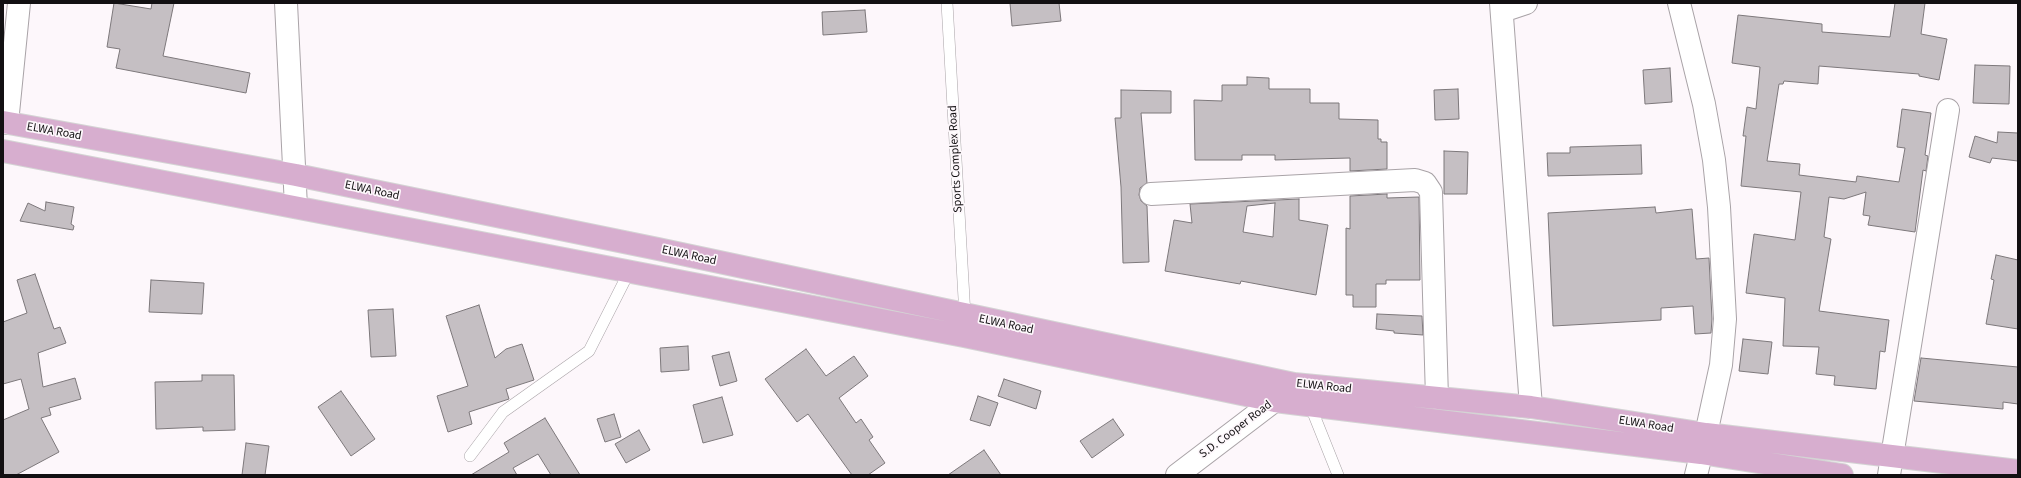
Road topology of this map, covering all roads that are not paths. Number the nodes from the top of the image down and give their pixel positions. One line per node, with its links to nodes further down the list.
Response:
1 (19, 3): 8 (street)
2 (286, 3): 10 (street)
3 (947, 3): 14 (lane, Sports Complex Road)
4 (1526, 3): 6 (street)
5 (1679, 3): 20 (street)
6 (1502, 7): 19 (street)
7 (1948, 110): 22 (street)
8 (5, 123): 10 (main road, ELWA Road)
9 (3, 151): 12 (main road, ELWA Road)
10 (296, 175): 12 (street); 14 (main road, ELWA Road)
11 (1151, 194): 16 (street)
12 (296, 208): 13 (main road, ELWA Road)
13 (629, 272): 17 (main road, ELWA Road); 21 (lane)
14 (965, 316): 15 (main road, ELWA Road)
15 (1294, 384): 16 (main road, ELWA Road); 17 (street, S.D. Cooper Road)
16 (1437, 398): 19 (main road, ELWA Road)
17 (1275, 401): 18 (main road, ELWA Road); 24 (street, S.D. Cooper Road)
18 (1310, 405): 20 (main road, ELWA Road); 25 (lane)
19 (1531, 407): 20 (main road, ELWA Road)
20 (1704, 444): 22 (main road, ELWA Road); 26 (street); 27 (main road, ELWA Road)
21 (470, 456)
22 (1890, 465): 23 (main road, ELWA Road)
23 (2018, 471)
24 (1182, 473)
25 (1338, 475)
26 (1696, 475)
27 (1842, 475)

